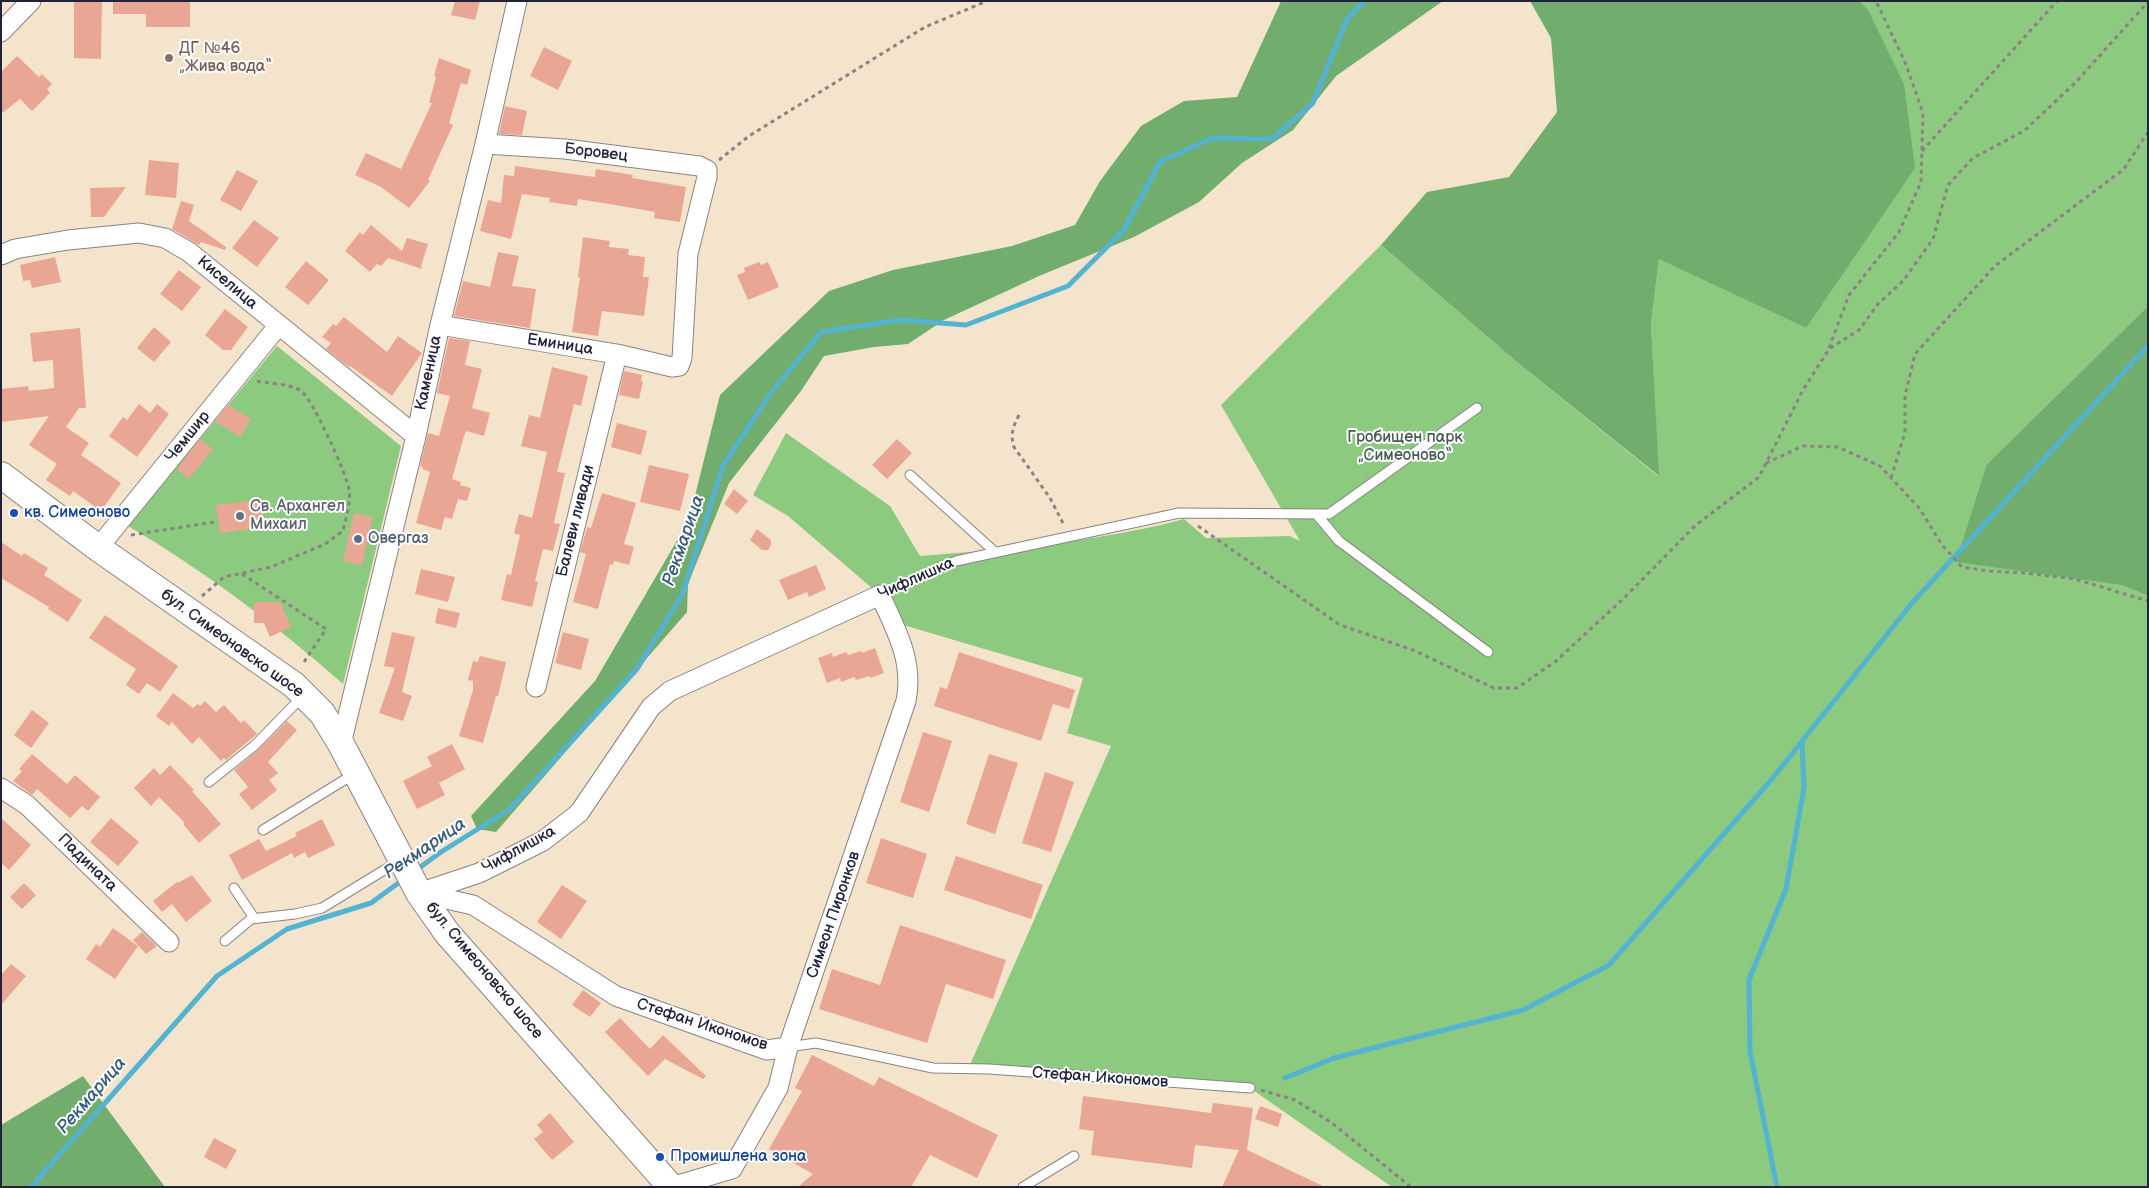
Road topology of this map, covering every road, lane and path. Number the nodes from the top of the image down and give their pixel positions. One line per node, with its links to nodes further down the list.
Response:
1 (31, 1): 7 (street)
2 (517, 1): 9 (street, Каменица)
3 (986, 1): 11 (path)
4 (1876, 1): 10 (path)
5 (2057, 1): 10 (path)
6 (2148, 2): 15 (path)
7 (1, 32)
8 (2148, 132): 24 (path)
9 (485, 144): 11 (street, Боровец); 13 (street, Каменица)
10 (1922, 151): 15 (path)
11 (707, 170): 16 (street, Еминица)
12 (1, 255): 14 (street, Киселица)
13 (440, 325): 16 (street, Еминица); 20 (street, Каменица)
14 (278, 326): 17 (street, Чемшир); 20 (street, Киселица)
15 (1829, 349): 21 (path)
16 (617, 354): 36 (street, Балеви ливади)
17 (237, 377): 29 (street, Чемшир); 31 (path)
18 (1477, 408): 26 (lane, Чифлишка)
19 (1019, 415): 28 (path)
20 (416, 436): 38 (street, Каменица)
21 (1766, 463): 24 (path); 25 (path)
22 (1, 475): 29 (street, бул. Симеоновско шосе)
23 (910, 475): 30 (lane)
24 (1891, 478): 33 (path)
25 (1179, 513): 26 (lane, Чифлишка); 28 (lane, Чифлишка)
26 (1317, 515): 35 (lane)
27 (216, 522): 29 (path)
28 (1070, 536): 30 (lane, Чифлишка)
29 (98, 548): 34 (street, бул. Симеоновско шосе)
30 (995, 552): 32 (lane, Чифлишка)
31 (241, 574): 34 (path); 37 (path)
32 (880, 595): 43 (street, Чифлишка); 48 (street, Симеон Пиронков)
33 (2148, 601)
34 (187, 610): 37 (street, бул. Симеоновско шосе)
35 (1488, 652)
36 (536, 687)
37 (297, 689): 38 (street, бул. Симеоновско шосе); 40 (lane)
38 (341, 744): 39 (street, бул. Симеоновско шосе)
39 (356, 773): 42 (lane); 43 (street, бул. Симеоновско шосе)
40 (209, 782)
41 (1, 788): 47 (street, Падината)
42 (263, 830)
43 (410, 875): 45 (lane); 48 (street, Стефан Икономов); 51 (street, бул. Симеоновско шосе)
44 (234, 888): 45 (lane)
45 (254, 918): 46 (lane)
46 (225, 940)
47 (169, 942)
48 (788, 1047): 49 (lane, Стефан Икономов); 51 (street, Симеон Пиронков)
49 (1250, 1088): 53 (path)
50 (1074, 1156): 52 (lane)
51 (671, 1187)
52 (1023, 1187)
53 (1411, 1187)

